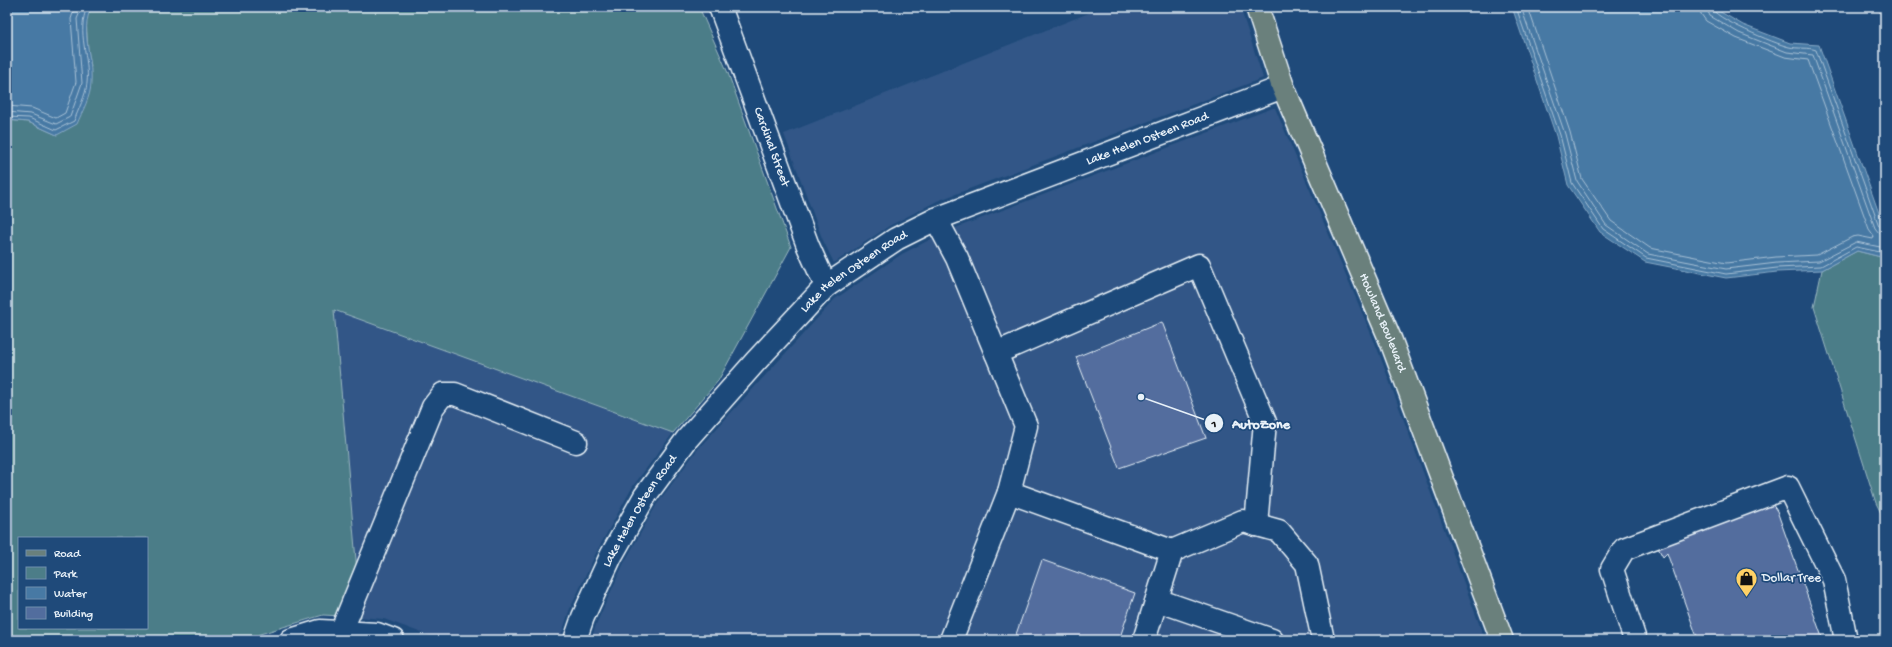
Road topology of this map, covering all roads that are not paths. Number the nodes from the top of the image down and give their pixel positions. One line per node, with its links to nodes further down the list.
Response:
1 (720, 7): 5 (street, Cardinal Street)
2 (1257, 7): 3 (main road, Howland Boulevard)
3 (1283, 87): 4 (street, Lake Helen Osteen Road); 20 (main road, Howland Boulevard)
4 (936, 219): 5 (street, Lake Helen Osteen Road); 6 (street)
5 (826, 286): 15 (street, Lake Helen Osteen Road)
6 (996, 353): 8 (street); 9 (street)
7 (576, 442): 12 (street)
8 (1009, 492): 10 (street); 16 (street)
9 (1256, 525): 10 (street); 19 (street)
10 (1172, 551): 11 (street)
11 (1156, 600): 17 (street); 18 (street)
12 (341, 632): 13 (street); 14 (street)
13 (291, 640)
14 (393, 640)
15 (575, 640)
16 (951, 640)
17 (1144, 640)
18 (1272, 640)
19 (1323, 640)
20 (1502, 640)
21 (1635, 640): 22 (street)
22 (1846, 640)

